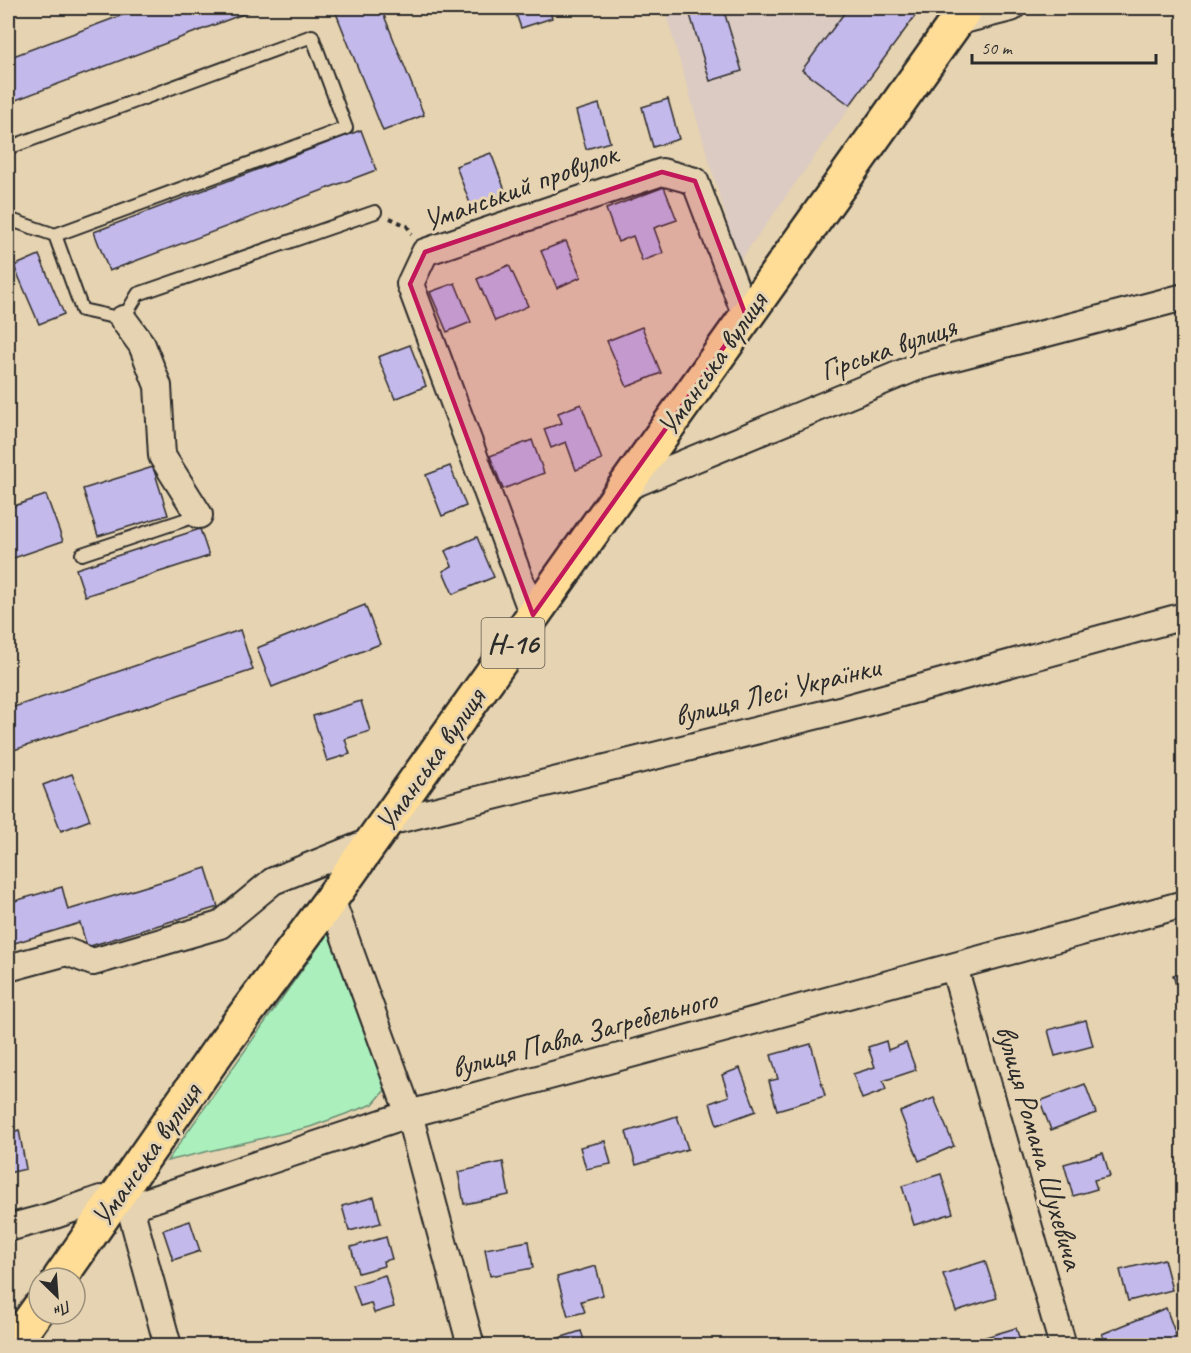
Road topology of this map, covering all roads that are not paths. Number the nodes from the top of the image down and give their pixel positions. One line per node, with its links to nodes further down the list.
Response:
1 (1011, 8): 2 (street)
2 (961, 15): 8 (main road, Уманська вулиця / Н-16)
3 (8, 148): 6 (lane)
4 (375, 212): 9 (lane)
5 (8, 219): 6 (lane)
6 (55, 235): 9 (lane)
7 (1184, 297): 10 (street, Гірська вулиця)
8 (746, 316): 10 (main road, Уманська вулиця / Н-16); 13 (street, Уманський провулок)
9 (123, 319): 11 (street)
10 (624, 488): 13 (main road, Уманська вулиця / Н-16)
11 (199, 515): 12 (lane)
12 (82, 554)
13 (533, 615): 15 (main road, Уманська вулиця / Н-16)
14 (1184, 616): 15 (street, вулиця Лесі Українки)
15 (379, 832): 16 (main road, Уманська вулиця / Н-16); 18 (street, вулиця Лесі Українки)
16 (331, 899): 20 (street); 21 (main road, Уманська вулиця / Н-16)
17 (1184, 904): 19 (street, вулиця Павла Загребельного)
18 (8, 968)
19 (954, 968): 20 (street, вулиця Павла Загребельного); 28 (street, вулиця Романа Шухевича)
20 (409, 1114): 21 (street, вулиця Павла Загребельного); 27 (street)
21 (122, 1205): 22 (street, вулиця Павла Загребельного); 23 (main road, Уманська вулиця / Н-16); 26 (street)
22 (8, 1228)
23 (70, 1266)
24 (27, 1325): 25 (main road)
25 (12, 1346)
26 (168, 1346)
27 (471, 1346)
28 (1063, 1346)

